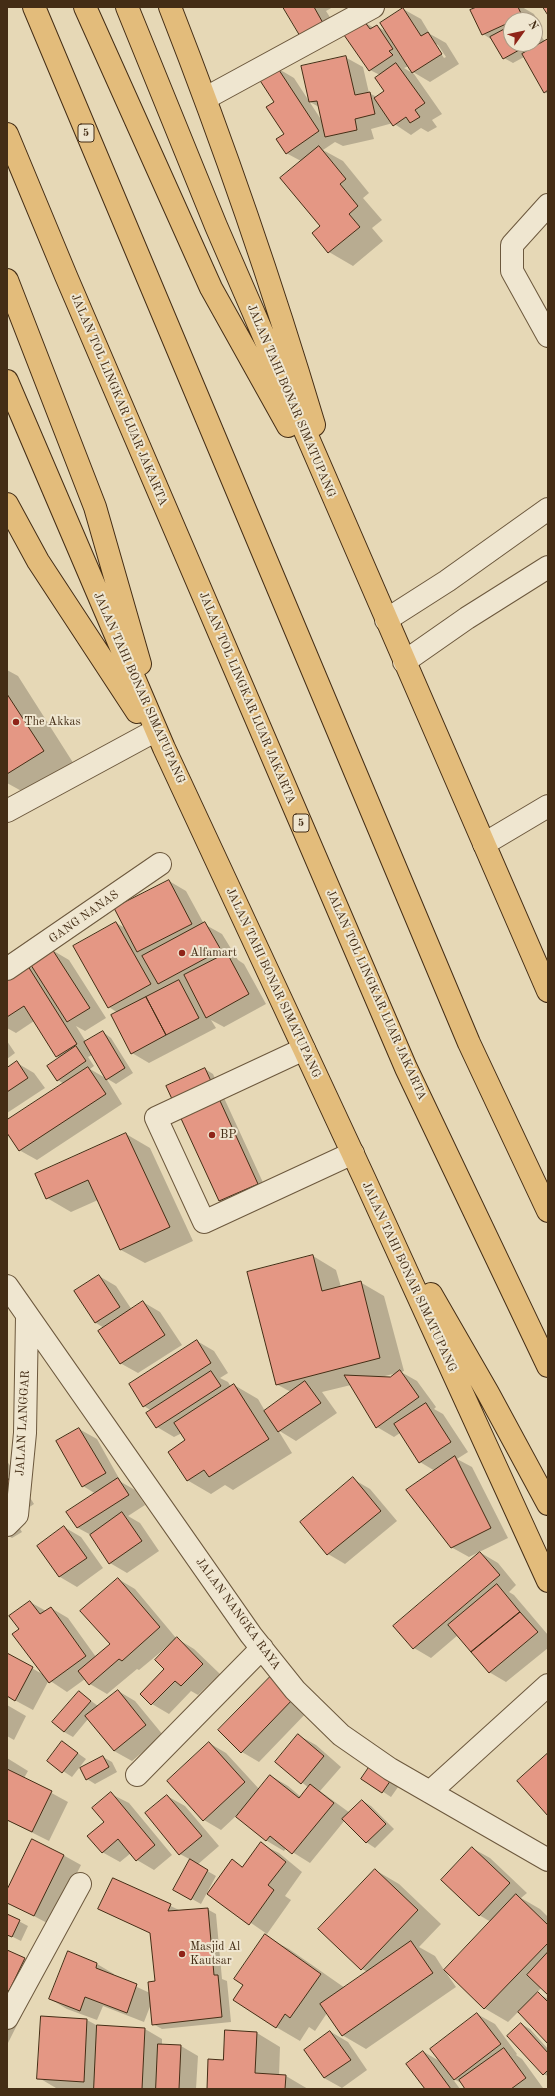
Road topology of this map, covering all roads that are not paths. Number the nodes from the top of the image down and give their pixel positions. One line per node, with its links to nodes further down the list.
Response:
1 (34, 7): 28 (highway, 5)
2 (85, 7): 14 (highway)
3 (127, 7): 14 (highway, JALAN TAHI BONAR SIMATUPANG)
4 (170, 7): 6 (highway)
5 (373, 7): 6 (street)
6 (206, 98): 14 (highway)
7 (7, 134): 31 (highway, JALAN TOL LINGKAR LUAR JAKARTA / 5)
8 (548, 205): 10 (street)
9 (7, 280): 18 (highway)
10 (548, 336)
11 (7, 381): 18 (highway, JALAN TAHI BONAR SIMATUPANG)
12 (7, 504): 18 (highway)
13 (548, 510): 16 (street)
14 (343, 522): 16 (highway, JALAN TAHI BONAR SIMATUPANG)
15 (548, 567): 17 (street)
16 (386, 620): 17 (highway, JALAN TAHI BONAR SIMATUPANG)
17 (404, 662): 21 (highway, JALAN TAHI BONAR SIMATUPANG)
18 (157, 741): 20 (street); 25 (highway, JALAN TAHI BONAR SIMATUPANG)
19 (548, 806): 21 (street)
20 (7, 811)
21 (484, 844): 24 (highway, JALAN TAHI BONAR SIMATUPANG)
22 (160, 864): 23 (street, GANG NANAS)
23 (7, 969)
24 (548, 991)
25 (304, 1049): 26 (highway, JALAN TAHI BONAR SIMATUPANG); 26 (street)
26 (353, 1153): 27 (highway, JALAN TAHI BONAR SIMATUPANG)
27 (365, 1180): 33 (highway); 35 (highway, JALAN TAHI BONAR SIMATUPANG)
28 (548, 1211)
29 (7, 1286): 30 (street, JALAN NANGKA RAYA)
30 (27, 1317): 32 (street, JALAN LANGGAR); 36 (street, JALAN NANGKA RAYA)
31 (548, 1366)
32 (16, 1435): 34 (street, JALAN LANGGAR)
33 (548, 1504)
34 (7, 1525)
35 (548, 1581)
36 (262, 1648): 38 (street); 39 (street, JALAN NANGKA RAYA)
37 (548, 1685): 39 (street)
38 (137, 1775)
39 (430, 1792): 40 (street, JALAN NANGKA RAYA)
40 (548, 1860)
41 (80, 1884): 42 (street)
42 (7, 2018)

